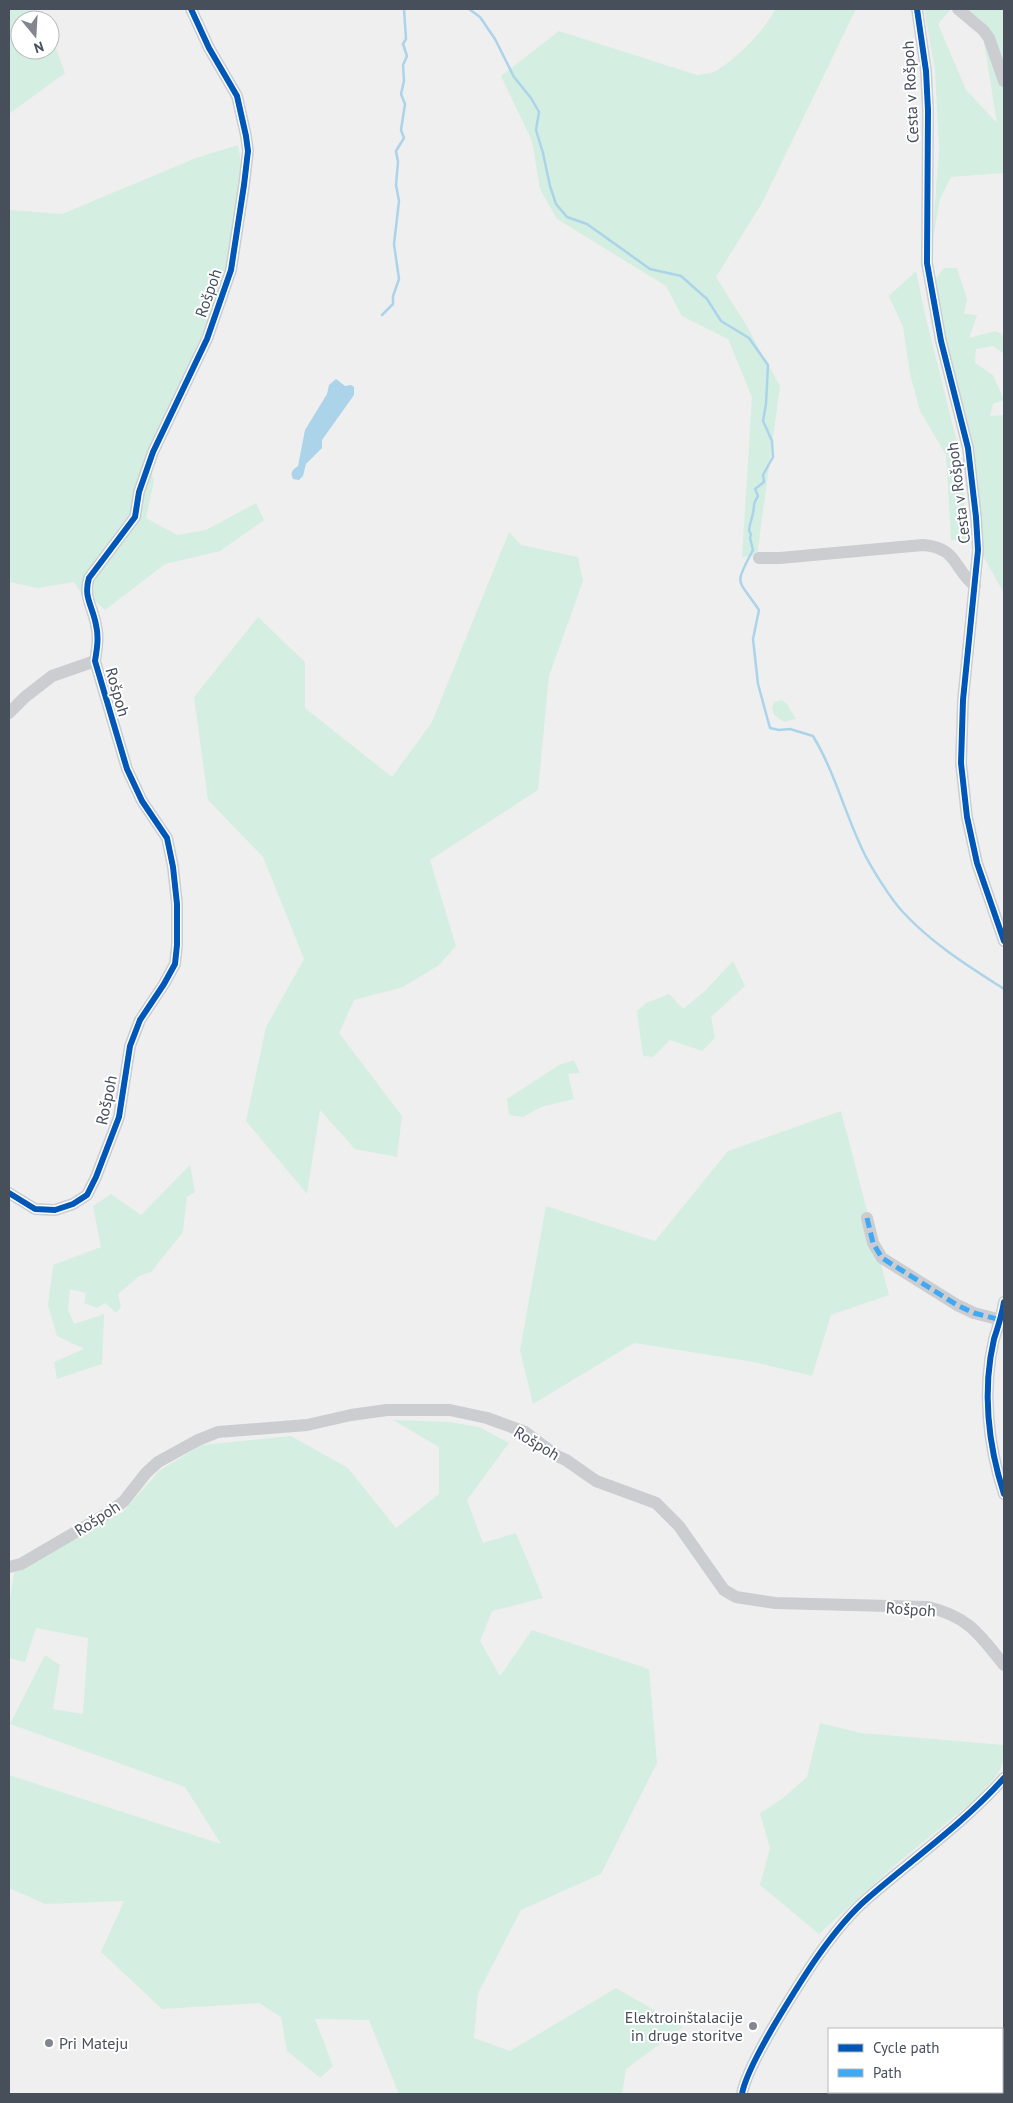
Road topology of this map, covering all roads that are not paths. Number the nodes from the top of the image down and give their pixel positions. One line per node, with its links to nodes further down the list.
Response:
1 (191, 9): 7 (street, Rošpoh)
2 (917, 9): 6 (street, Cesta v Rošpoh)
3 (958, 9): 4 (street)
4 (1004, 80)
5 (759, 558): 6 (street)
6 (974, 586): 9 (street, Cesta v Rošpoh)
7 (95, 661): 8 (street); 10 (street, Rošpoh)
8 (9, 713)
9 (1004, 941)
10 (9, 1193)
11 (868, 1218): 13 (street)
12 (1004, 1302): 13 (street)
13 (1001, 1320): 14 (street)
14 (1004, 1494)
15 (9, 1568): 16 (street, Rošpoh)
16 (1004, 1665)
17 (1004, 1778): 18 (street)
18 (742, 2094)

